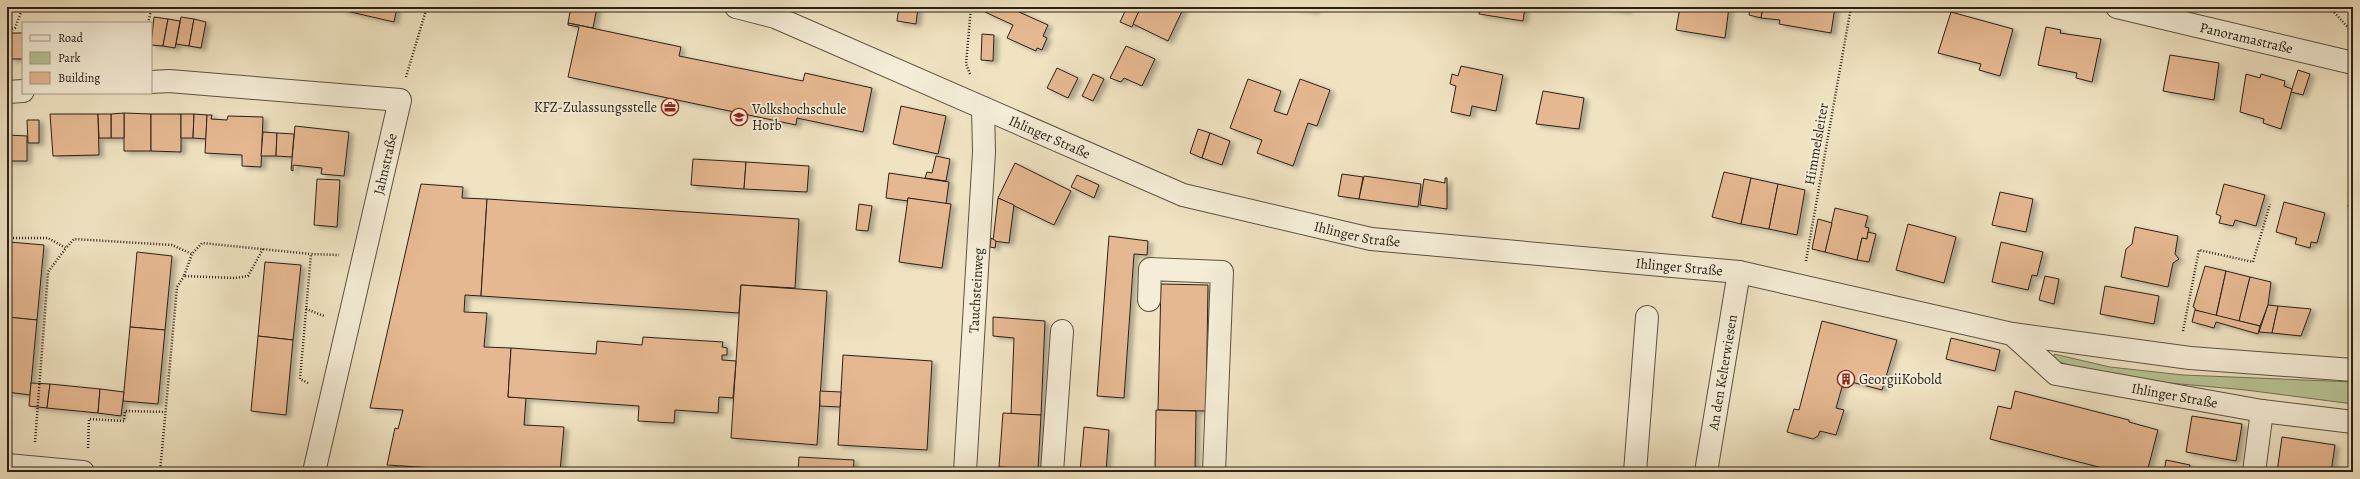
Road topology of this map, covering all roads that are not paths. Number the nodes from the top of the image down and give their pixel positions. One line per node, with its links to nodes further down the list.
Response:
1 (736, 7): 7 (street, Ihlinger Straße)
2 (2117, 7): 3 (street, Panoramastraße)
3 (2353, 63)
4 (152, 82): 18 (street, Jahnstraße)
5 (22, 91): 6 (street)
6 (7, 92)
7 (982, 108): 8 (street, Ihlinger Straße); 19 (street, Tauchsteinweg)
8 (1739, 272): 12 (street, Ihlinger Straße); 23 (street, An den Kelterwiesen)
9 (1149, 300): 21 (street)
10 (1646, 317): 22 (street)
11 (1062, 331): 20 (street)
12 (2012, 334): 13 (street, Ihlinger Straße); 14 (street, Ihlinger Straße)
13 (2353, 370)
14 (2262, 411): 15 (street, Ihlinger Straße); 24 (street)
15 (2353, 422)
16 (7, 465): 17 (street)
17 (83, 472)
18 (314, 472)
19 (965, 472)
20 (1052, 472)
21 (1214, 472)
22 (1635, 472)
23 (1706, 472)
24 (2254, 472)

